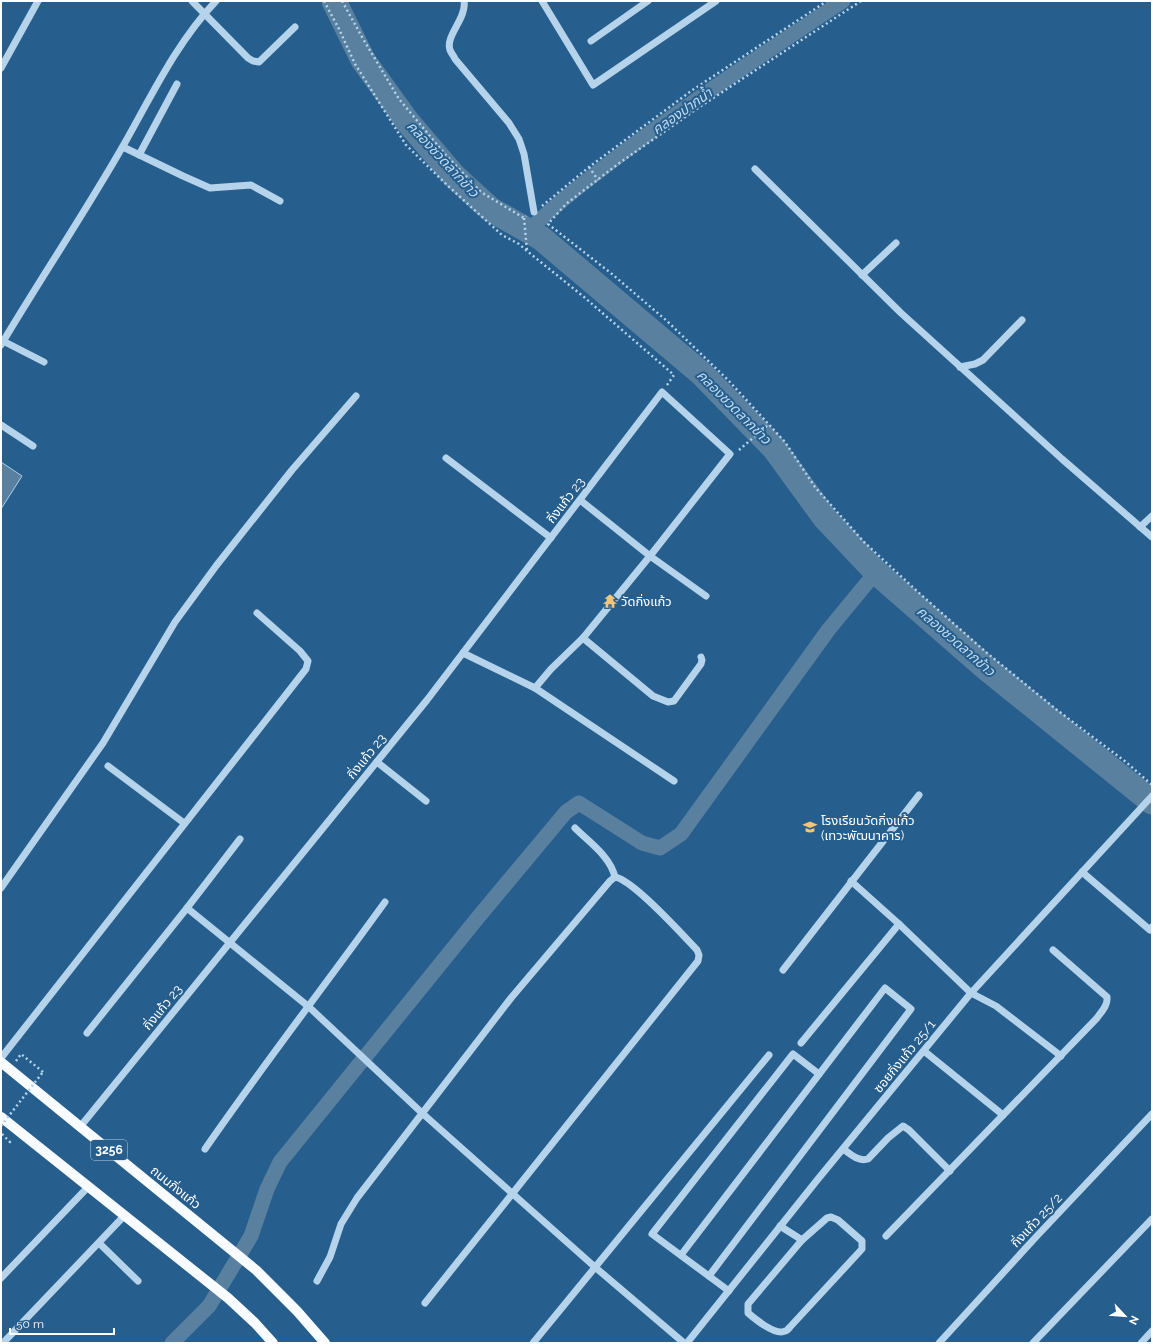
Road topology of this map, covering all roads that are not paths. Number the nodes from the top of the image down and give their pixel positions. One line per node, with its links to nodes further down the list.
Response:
1 (38, 1): 11 (street)
2 (192, 1): 8 (street)
3 (216, 1): 8 (street)
4 (464, 1): 17 (street)
5 (542, 1): 7 (street)
6 (648, 1): 10 (street)
7 (716, 1)
8 (204, 14): 9 (street); 13 (street)
9 (295, 27)
10 (591, 41)
11 (1, 68)
12 (177, 84): 14 (street)
13 (123, 147): 14 (street); 21 (street)
14 (139, 155): 16 (street)
15 (755, 169): 19 (street)
16 (280, 201)
17 (534, 212)
18 (896, 243): 19 (street)
19 (862, 275): 23 (street)
20 (1022, 320): 23 (street)
21 (2, 343): 22 (street)
22 (44, 362)
23 (960, 367): 30 (street)
24 (356, 396): 52 (street)
25 (1, 425): 26 (street)
26 (32, 446)
27 (446, 458): 32 (street)
28 (580, 500): 32 (street, กิ่งแก้ว 23); 33 (street); 33 (street, กิ่งแก้ว 23)
29 (1152, 516): 30 (street)
30 (1140, 527): 31 (street)
31 (1152, 537)
32 (551, 538): 37 (street, กิ่งแก้ว 23)
33 (650, 556): 34 (street); 36 (street)
34 (706, 596)
35 (256, 613): 46 (street)
36 (583, 638): 38 (street); 39 (street)
37 (463, 653): 39 (street); 40 (street, กิ่งแก้ว 23)
38 (701, 657)
39 (535, 688): 42 (street)
40 (377, 762): 45 (street); 57 (street, กิ่งแก้ว 23)
41 (108, 766): 46 (street)
42 (674, 781)
43 (919, 795): 51 (street)
44 (1152, 796): 49 (street, ซอยกิ่งแก้ว 25/1)
45 (426, 801)
46 (184, 823): 67 (street)
47 (574, 828): 50 (street)
48 (240, 839): 54 (street)
49 (1082, 872): 56 (street); 60 (street, ซอยกิ่งแก้ว 25/1)
50 (615, 877): 70 (street); 79 (street)
51 (851, 882): 55 (street); 59 (street)
52 (1, 888)
53 (385, 902): 61 (street)
54 (188, 908): 57 (street); 62 (street)
55 (899, 924): 60 (street); 63 (street)
56 (1152, 927)
57 (230, 942): 61 (street); 74 (street, กิ่งแก้ว 23)
58 (1054, 950): 66 (street)
59 (782, 970)
60 (971, 992): 64 (street, ซอยกิ่งแก้ว 25/1); 66 (street)
61 (309, 1007): 70 (street); 75 (street)
62 (87, 1033)
63 (801, 1043)
64 (924, 1051): 72 (street); 76 (street, ซอยกิ่งแก้ว 25/1)
65 (769, 1055): 87 (street)
66 (1061, 1056): 72 (street)
67 (1, 1058)
68 (5, 1065): 74 (main road, ถนนกิ่งแก้ว / 3256)
69 (819, 1074): 86 (street); 86 (street); 88 (street)
70 (422, 1113): 79 (street); 90 (street)
71 (1152, 1114): 100 (street, กิ่งแก้ว 25/2)
72 (1004, 1116): 77 (street)
73 (1, 1117): 78 (main road)
74 (80, 1127): 97 (main road, ถนนกิ่งแก้ว / 3256)
75 (205, 1149)
76 (843, 1149): 77 (street); 82 (street, ซอยกิ่งแก้ว 25/1)
77 (950, 1171): 83 (street)
78 (88, 1187): 80 (main road); 89 (street)
79 (512, 1194): 87 (street); 93 (street)
80 (125, 1215): 85 (street); 96 (main road)
81 (1152, 1219): 101 (street)
82 (780, 1226): 84 (street); 92 (street, ซอยกิ่งแก้ว 25/1)
83 (886, 1236)
84 (802, 1240): 84 (street)
85 (99, 1243): 91 (street); 95 (street)
86 (681, 1255): 88 (street)
87 (596, 1268): 98 (street); 99 (street)
88 (709, 1276): 92 (street)
89 (1, 1278)
90 (317, 1281)
91 (138, 1282)
92 (729, 1291): 99 (street, ซอยกิ่งแก้ว 25/1)
93 (425, 1303)
94 (1152, 1331): 102 (street)
95 (3, 1343)
96 (273, 1343)
97 (325, 1343)
98 (533, 1343)
99 (686, 1343)
100 (939, 1343)
101 (1033, 1343)
102 (1141, 1343)

